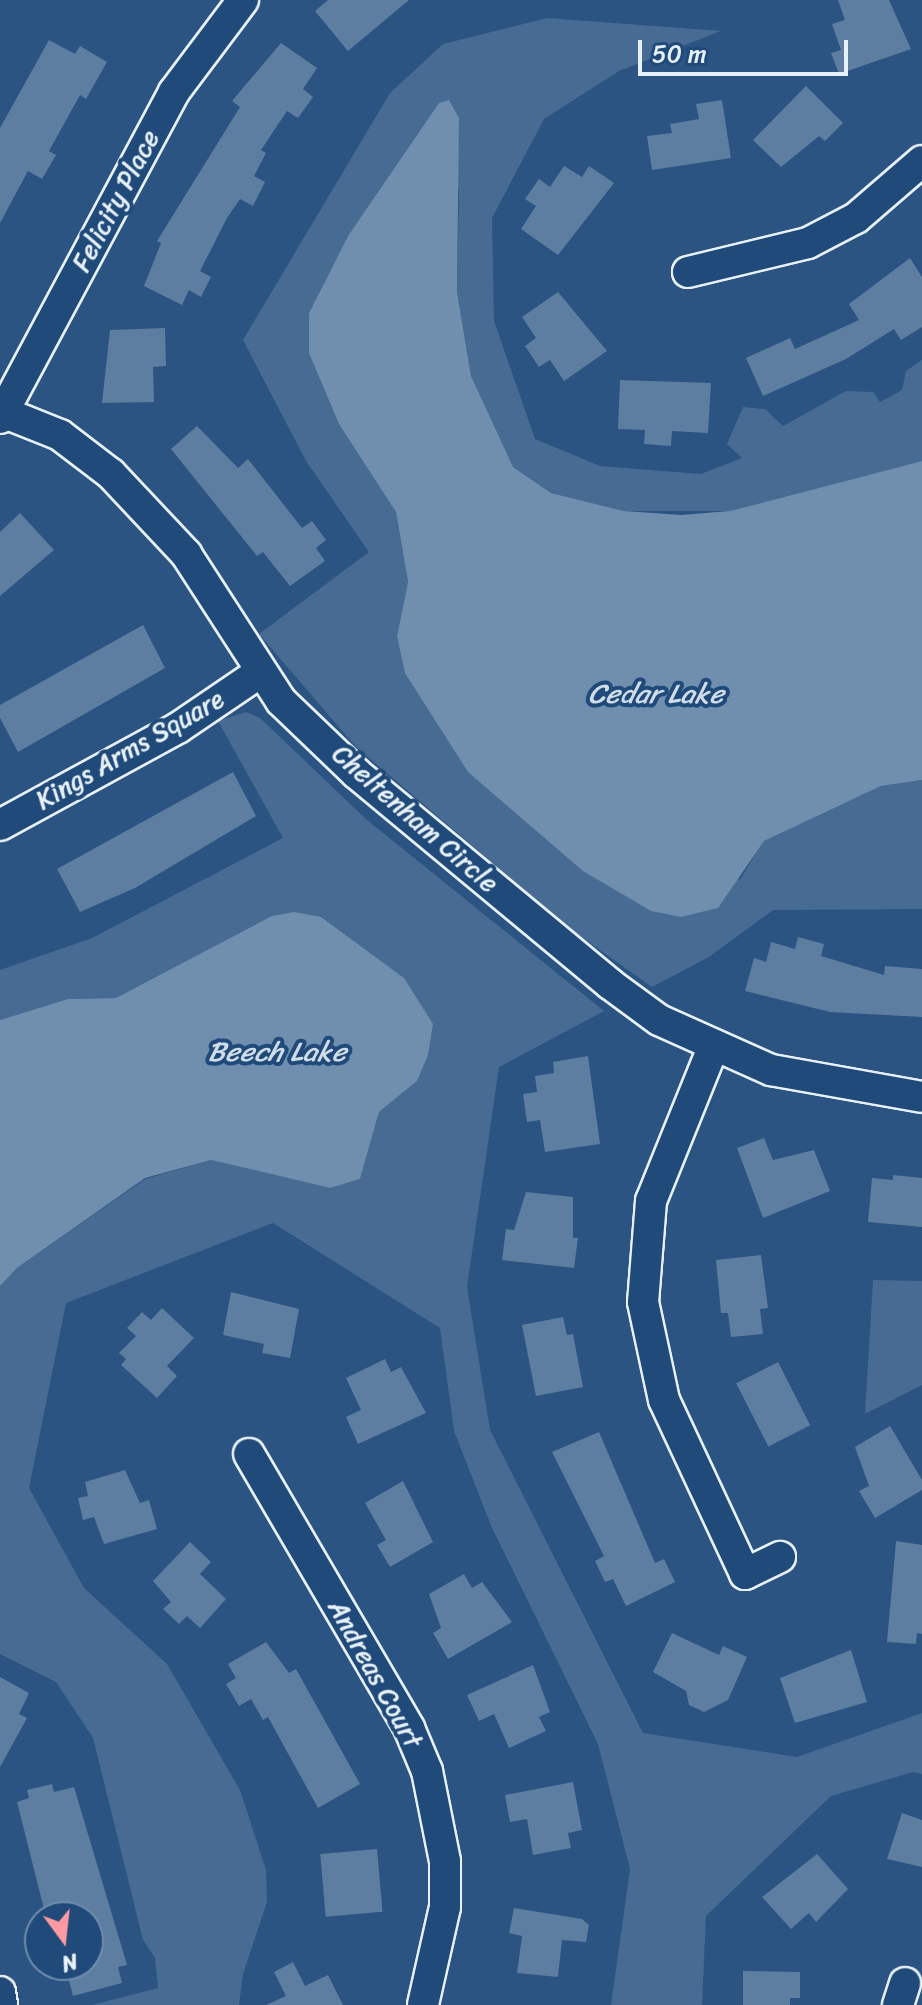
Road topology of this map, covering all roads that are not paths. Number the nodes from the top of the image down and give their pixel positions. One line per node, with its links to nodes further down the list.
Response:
1 (243, 0): 4 (street, Felicity Place)
2 (922, 161): 3 (street)
3 (688, 272)
4 (1, 414): 5 (street, Cheltenham Circle)
5 (259, 673): 6 (street, Kings Arms Square); 7 (street, Cheltenham Circle)
6 (0, 825)
7 (714, 1045): 8 (street, Cheltenham Circle); 10 (street)
8 (922, 1097)
9 (249, 1454): 13 (street, Andreas Court)
10 (780, 1557)
11 (0, 1992): 12 (street)
12 (2, 2005)
13 (423, 2005)

